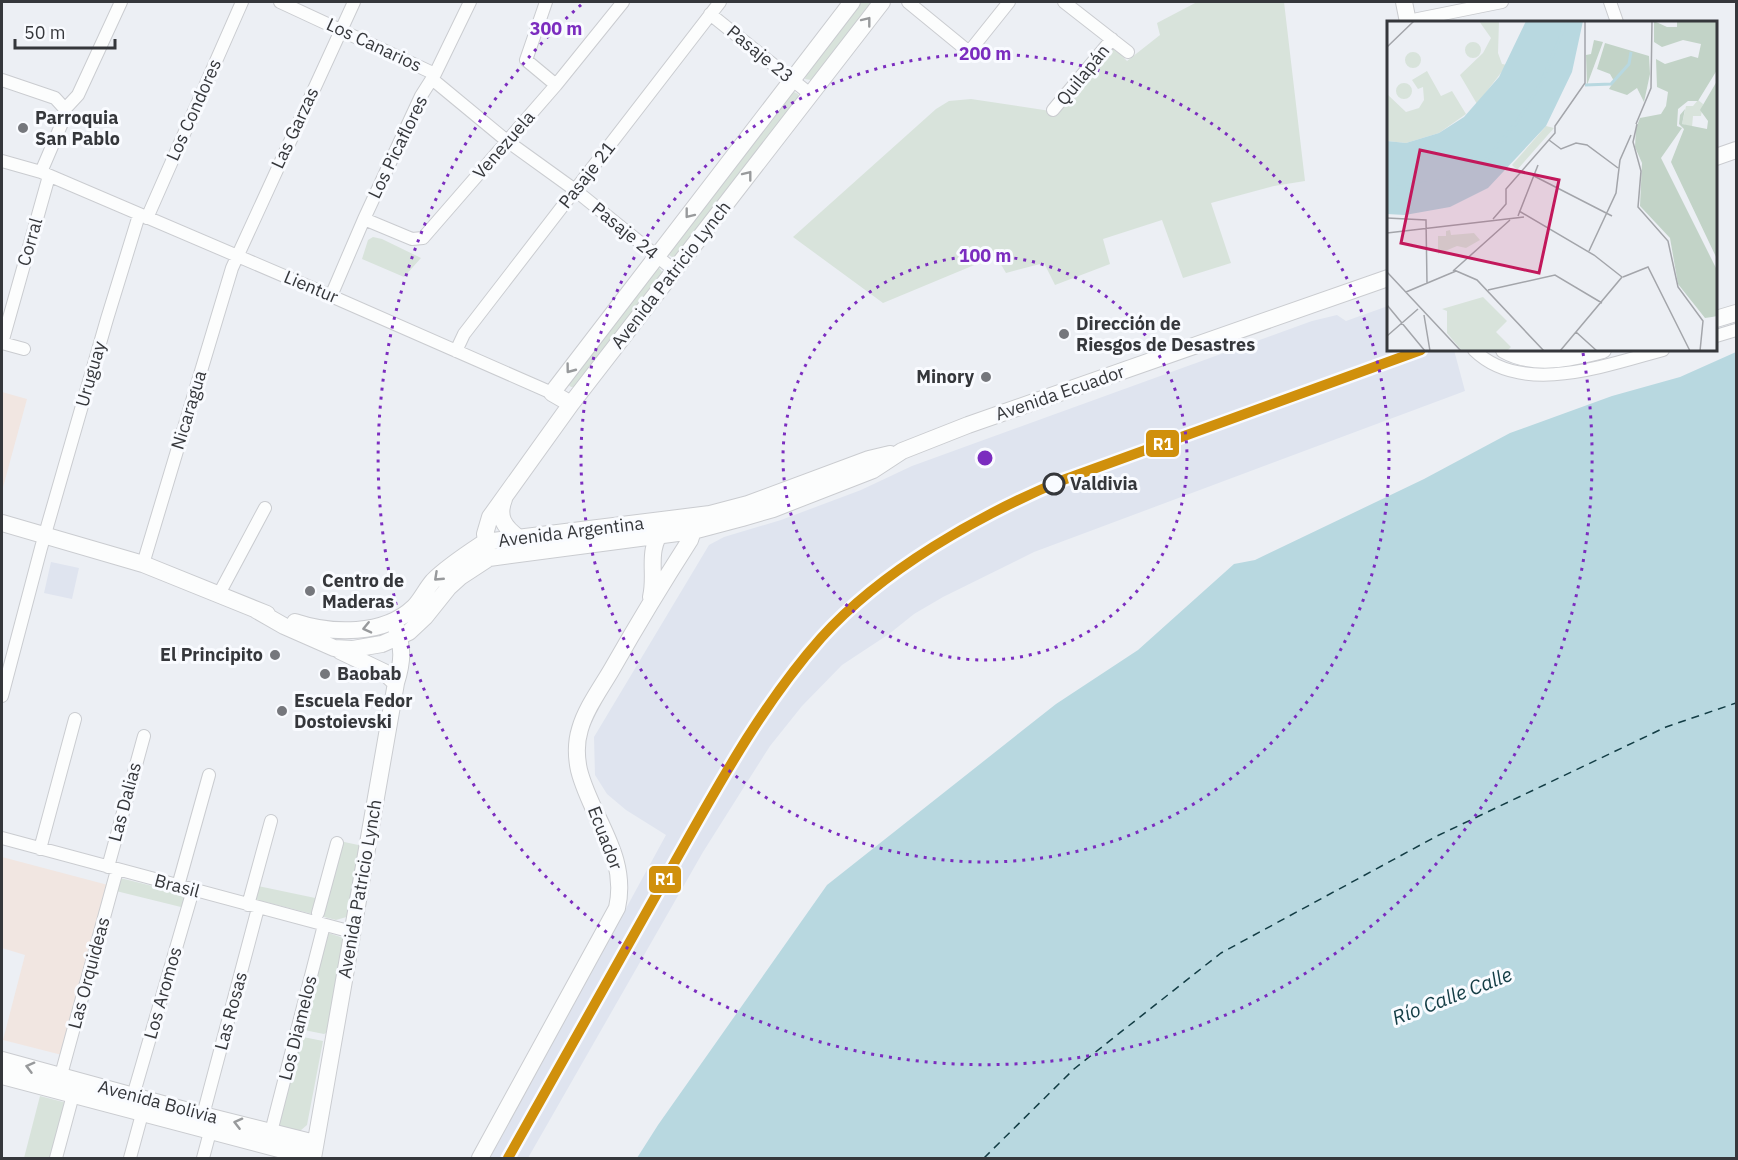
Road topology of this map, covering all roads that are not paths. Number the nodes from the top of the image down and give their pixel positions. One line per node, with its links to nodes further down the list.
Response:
1 (121, 2): 29 (street, Corral)
2 (242, 2): 37 (street, Los Condores)
3 (280, 2): 21 (street, Los Canarios)
4 (354, 2): 21 (street, Las Garzas)
5 (470, 2): 24 (street, Los Picaflores)
6 (546, 2): 27 (street)
7 (623, 2): 27 (street, Venezuela)
8 (720, 2): 17 (street, Pasaje 21)
9 (852, 2): 26 (main road, Avenida Patricio Lynch)
10 (882, 2): 28 (main road, Avenida Patricio Lynch, one-way to 10)
11 (908, 2): 12 (street)
12 (1009, 2)
13 (1064, 2): 22 (street)
14 (1404, 2): 18 (main road)
15 (1502, 2): 19 (street)
16 (1610, 2): 20 (street)
17 (710, 14): 26 (street, Pasaje 23); 36 (street, Pasaje 21)
18 (1408, 21)
19 (1413, 21)
20 (1617, 21)
21 (341, 29): 24 (street, Los Canarios); 39 (street, Las Garzas)
22 (1112, 39): 23 (street); 30 (street, Quilapán)
23 (1128, 52)
24 (434, 76): 31 (street, Los Canarios); 38 (street, Los Picaflores)
25 (2, 80): 29 (street)
26 (792, 80): 28 (street, Pasaje 23); 40 (main road, Avenida Patricio Lynch, one-way to 40)
27 (556, 85): 31 (street, Venezuela)
28 (810, 94): 41 (main road, Avenida Patricio Lynch, one-way to 28)
29 (65, 109): 35 (street, Corral)
30 (1053, 110)
31 (507, 141): 36 (street, Pasaje 24); 38 (street, Venezuela)
32 (1737, 150): 33 (main road)
33 (1717, 157)
34 (2, 161): 35 (street, Lientur)
35 (45, 174): 37 (street, Lientur); 48 (street, Corral)
36 (575, 190): 40 (street, Pasaje 24); 50 (street, Pasaje 21)
37 (143, 216): 39 (street, Lientur); 63 (street, Uruguay)
38 (364, 219): 43 (street, Los Picaflores)
39 (237, 256): 43 (street, Lientur); 69 (street, Nicaragua)
40 (656, 257): 41 (street, Pasaje 24); 55 (main road, Avenida Patricio Lynch, one-way to 55)
41 (675, 270): 56 (main road, Avenida Patricio Lynch)
42 (1387, 279): 57 (main road, Avenida Ecuador)
43 (331, 296): 50 (street, Lientur)
44 (1737, 313): 45 (main road)
45 (1717, 319)
46 (1737, 330): 47 (street)
47 (1717, 336)
48 (2, 343): 49 (street)
49 (24, 349)
50 (456, 351): 55 (street, Lientur)
51 (1475, 351): 54 (street)
52 (1507, 351): 53 (main road)
53 (1599, 351)
54 (1660, 351)
55 (552, 393): 56 (main road, Lientur)
56 (571, 404): 58 (main road, Avenida Patricio Lynch)
57 (903, 451): 62 (main road, Avenida Ecuador); 62 (main road, Avenida Ecuador)
58 (505, 496): 65 (main road); 67 (main road, Avenida Patricio Lynch)
59 (265, 508): 70 (street)
60 (669, 520): 62 (main road); 64 (main road, Ecuador); 65 (main road, Avenida Argentina)
61 (2, 523): 63 (main road, Avenida Argentina)
62 (692, 524): 64 (main road); 71 (main road, Ecuador)
63 (45, 535): 69 (main road, Avenida Argentina); 77 (street, Uruguay)
64 (658, 535): 66 (main road, Avenida Argentina); 68 (main road, Ecuador)
65 (519, 538): 67 (main road, Avenida Argentina)
66 (624, 540): 67 (main road, Avenida Argentina); 68 (main road)
67 (487, 550): 73 (main road, Avenida Argentina, one-way to 73); 74 (main road, Avenida Argentina)
68 (651, 560): 71 (main road, Ecuador)
69 (143, 564): 70 (main road, Avenida Argentina)
70 (219, 594): 72 (main road, Avenida Argentina)
71 (646, 609): 105 (main road, Ecuador)
72 (256, 610): 73 (main road, Avenida Argentina, one-way to 72); 75 (main road, Avenida Argentina)
73 (393, 620): 74 (main road, Avenida Patricio Lynch)
74 (399, 637): 75 (main road, Avenida Argentina); 76 (main road, Avenida Patricio Lynch)
75 (334, 648): 76 (main road)
76 (396, 682): 91 (main road, Avenida Patricio Lynch)
77 (2, 696)
78 (75, 718): 84 (street)
79 (144, 736): 85 (street, Las Dalias)
80 (209, 775): 86 (street)
81 (271, 821): 88 (street, Las Rosas)
82 (2, 838): 84 (street, Brasil)
83 (337, 843): 89 (street)
84 (40, 849): 85 (street, Brasil)
85 (112, 869): 86 (street, Brasil); 93 (street, Las Orquideas)
86 (178, 886): 87 (street, Brasil)
87 (194, 890): 88 (street, Brasil); 96 (street, Los Aromos)
88 (253, 907): 90 (street, Brasil); 98 (street, Las Rosas)
89 (318, 913)
90 (324, 925): 91 (street, Brasil); 100 (street, Los Diamelos)
91 (352, 932): 101 (main road, Avenida Patricio Lynch)
92 (2, 1060): 93 (main road, Avenida Bolivia, one-way to 92)
93 (61, 1075): 96 (main road, Avenida Bolivia)
94 (2, 1076): 95 (main road, Avenida Bolivia)
95 (73, 1095): 97 (main road, Avenida Bolivia); 102 (street)
96 (134, 1096): 98 (main road, Avenida Bolivia)
97 (142, 1114): 99 (main road, Avenida Bolivia); 103 (street)
98 (203, 1115): 100 (main road, Avenida Bolivia, one-way to 98)
99 (210, 1132): 100 (main road, Avenida Bolivia); 104 (street)
100 (273, 1146): 101 (main road, Avenida Bolivia)
101 (314, 1151)
102 (56, 1158)
103 (130, 1158)
104 (203, 1158)
105 (480, 1158)

